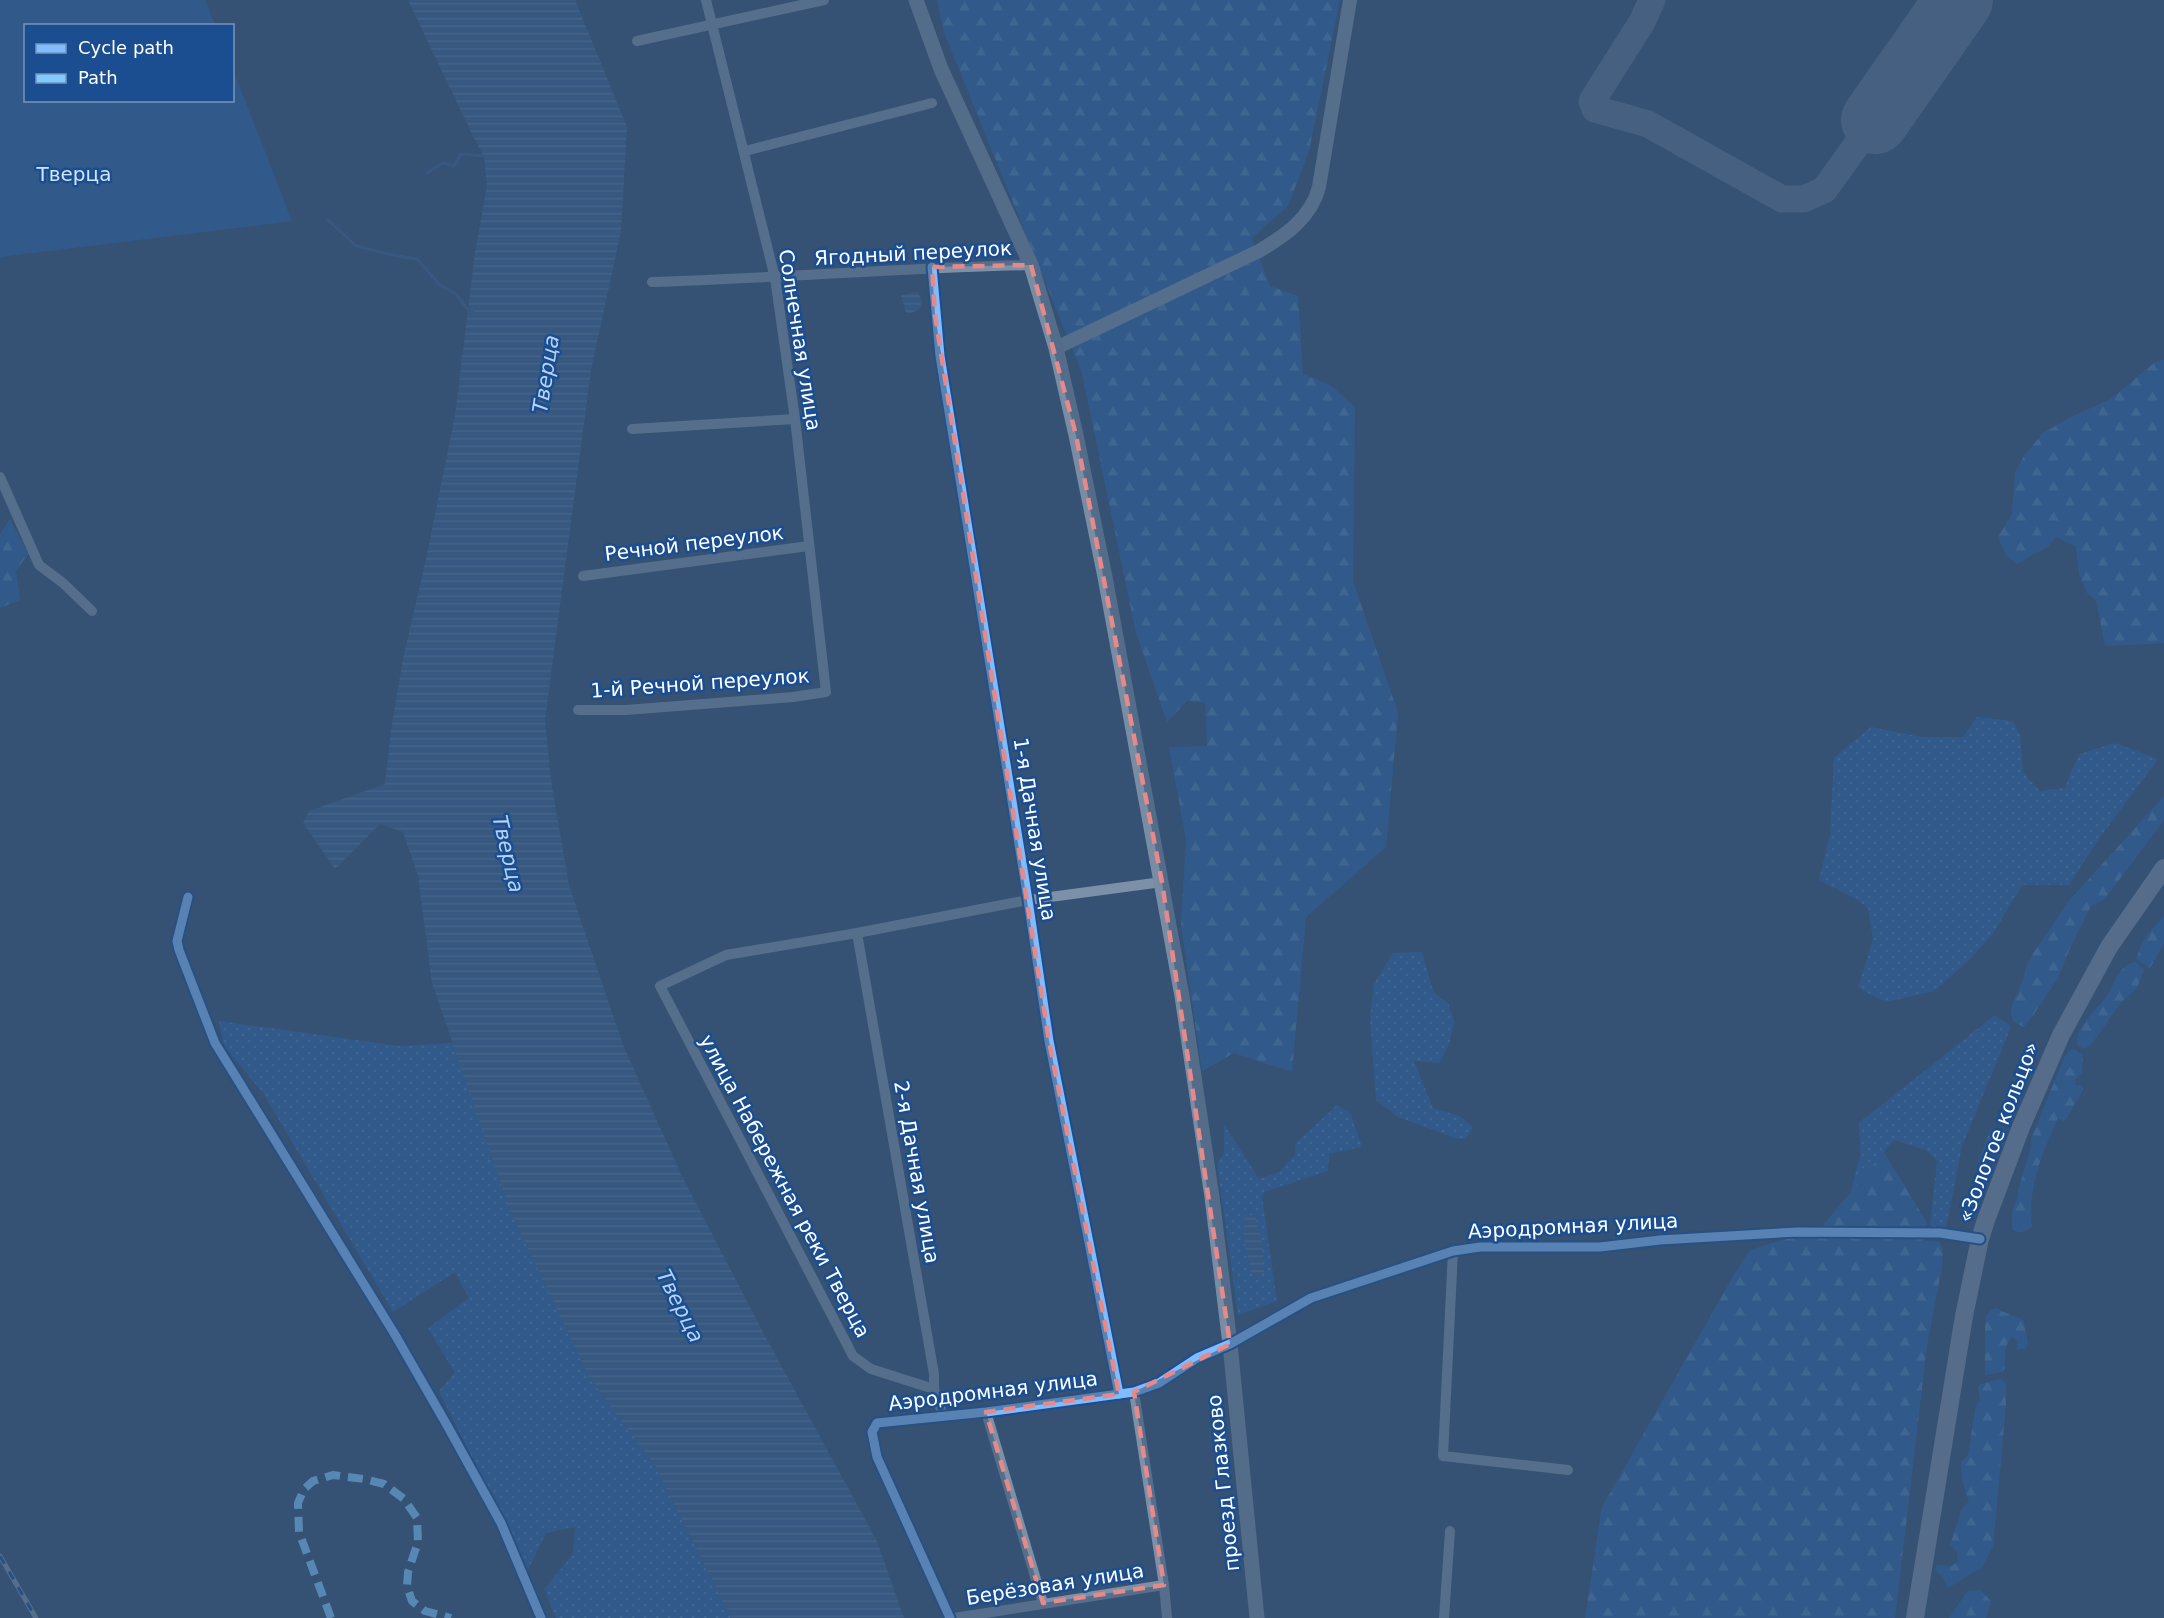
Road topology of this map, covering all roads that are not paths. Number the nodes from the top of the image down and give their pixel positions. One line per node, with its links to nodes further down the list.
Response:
1 (706, 0): 5 (street, Солнечная улица)
2 (824, 0): 5 (street)
3 (916, 0): 9 (main road, проезд Глазково)
4 (1350, 0): 13 (street)
5 (712, 24): 6 (street); 8 (street, Солнечная улица)
6 (637, 41)
7 (932, 104): 8 (street)
8 (745, 151): 11 (street, Солнечная улица)
9 (1031, 265): 10 (street, Ягодный переулок); 13 (main road, проезд Глазково)
10 (932, 267): 11 (street, Ягодный переулок); 25 (street, 1-я Дачная улица)
11 (775, 278): 12 (street, Ягодный переулок); 14 (street, Солнечная улица)
12 (652, 282)
13 (1056, 348): 23 (main road, проезд Глазково)
14 (795, 419): 15 (street); 17 (street, Солнечная улица)
15 (632, 429)
16 (0, 477): 19 (street)
17 (809, 546): 18 (street, Речной переулок); 20 (street, Солнечная улица)
18 (583, 576)
19 (92, 610)
20 (826, 692): 21 (street, 1-й Речной переулок)
21 (578, 710)
22 (2164, 868): 27 (main road, «Золотое кольцо»)
23 (1162, 882): 25 (street); 29 (main road, проезд Глазково)
24 (188, 897): 40 (street)
25 (1028, 900): 26 (street); 32 (street, 1-я Дачная улица)
26 (857, 933): 30 (street, 2-я Дачная улица); 30 (street, улица Набережная реки Тверца)
27 (1980, 1239): 28 (street, Аэродромная улица); 45 (main road, «Золотое кольцо»)
28 (1453, 1251): 29 (street, Аэродромная улица); 36 (street)
29 (1230, 1344): 31 (street, Аэродромная улица); 43 (main road, проезд Глазково)
30 (934, 1389): 34 (street, 2-я Дачная улица)
31 (1134, 1392): 32 (street, Аэродромная улица); 38 (street)
32 (1119, 1394): 33 (street, Аэродромная улица)
33 (986, 1413): 34 (street, Аэродромная улица); 39 (street)
34 (944, 1416): 35 (street, Аэродромная улица)
35 (877, 1423): 41 (street, Берёзовая улица)
36 (1568, 1470)
37 (1450, 1531): 44 (street)
38 (1164, 1585): 39 (street, Берёзовая улица); 42 (street, Берёзовая улица)
39 (1043, 1603): 41 (street, Берёзовая улица)
40 (541, 1618)
41 (952, 1618)
42 (1167, 1618)
43 (1257, 1618)
44 (1444, 1618)
45 (1915, 1618)

